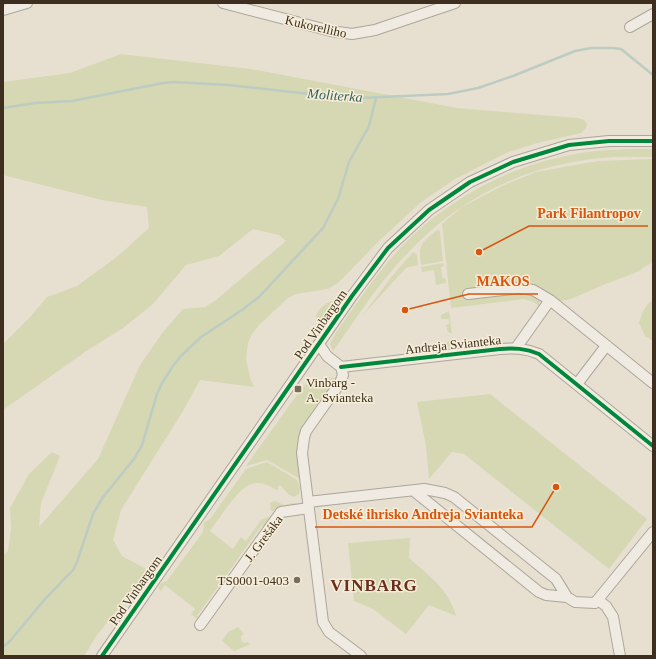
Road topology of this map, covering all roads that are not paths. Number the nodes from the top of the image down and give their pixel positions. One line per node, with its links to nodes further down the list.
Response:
1 (27, 3): 4 (street)
2 (223, 3): 3 (street, Kukorelliho)
3 (455, 3)
4 (3, 10)
5 (653, 14): 6 (street)
6 (630, 27)
7 (653, 141): 10 (street, Pod Vinbargom)
8 (468, 294): 9 (street)
9 (550, 300): 11 (street); 12 (street, Andreja Svianteka)
10 (319, 344): 13 (street); 23 (street, Pod Vinbargom)
11 (606, 346): 14 (street); 15 (street)
12 (516, 348): 13 (street, Andreja Svianteka); 15 (street, Andreja Svianteka)
13 (341, 366): 18 (street)
14 (653, 383)
15 (577, 384): 16 (street, Andreja Svianteka)
16 (653, 446)
17 (414, 491): 18 (street, J. Grešáka); 20 (street); 20 (street, J. Grešáka)
18 (309, 505): 22 (street, J. Grešáka); 24 (street)
19 (653, 532): 21 (street)
20 (571, 599): 21 (street)
21 (598, 600): 25 (street)
22 (200, 625)
23 (102, 656)
24 (361, 656)
25 (620, 656)

